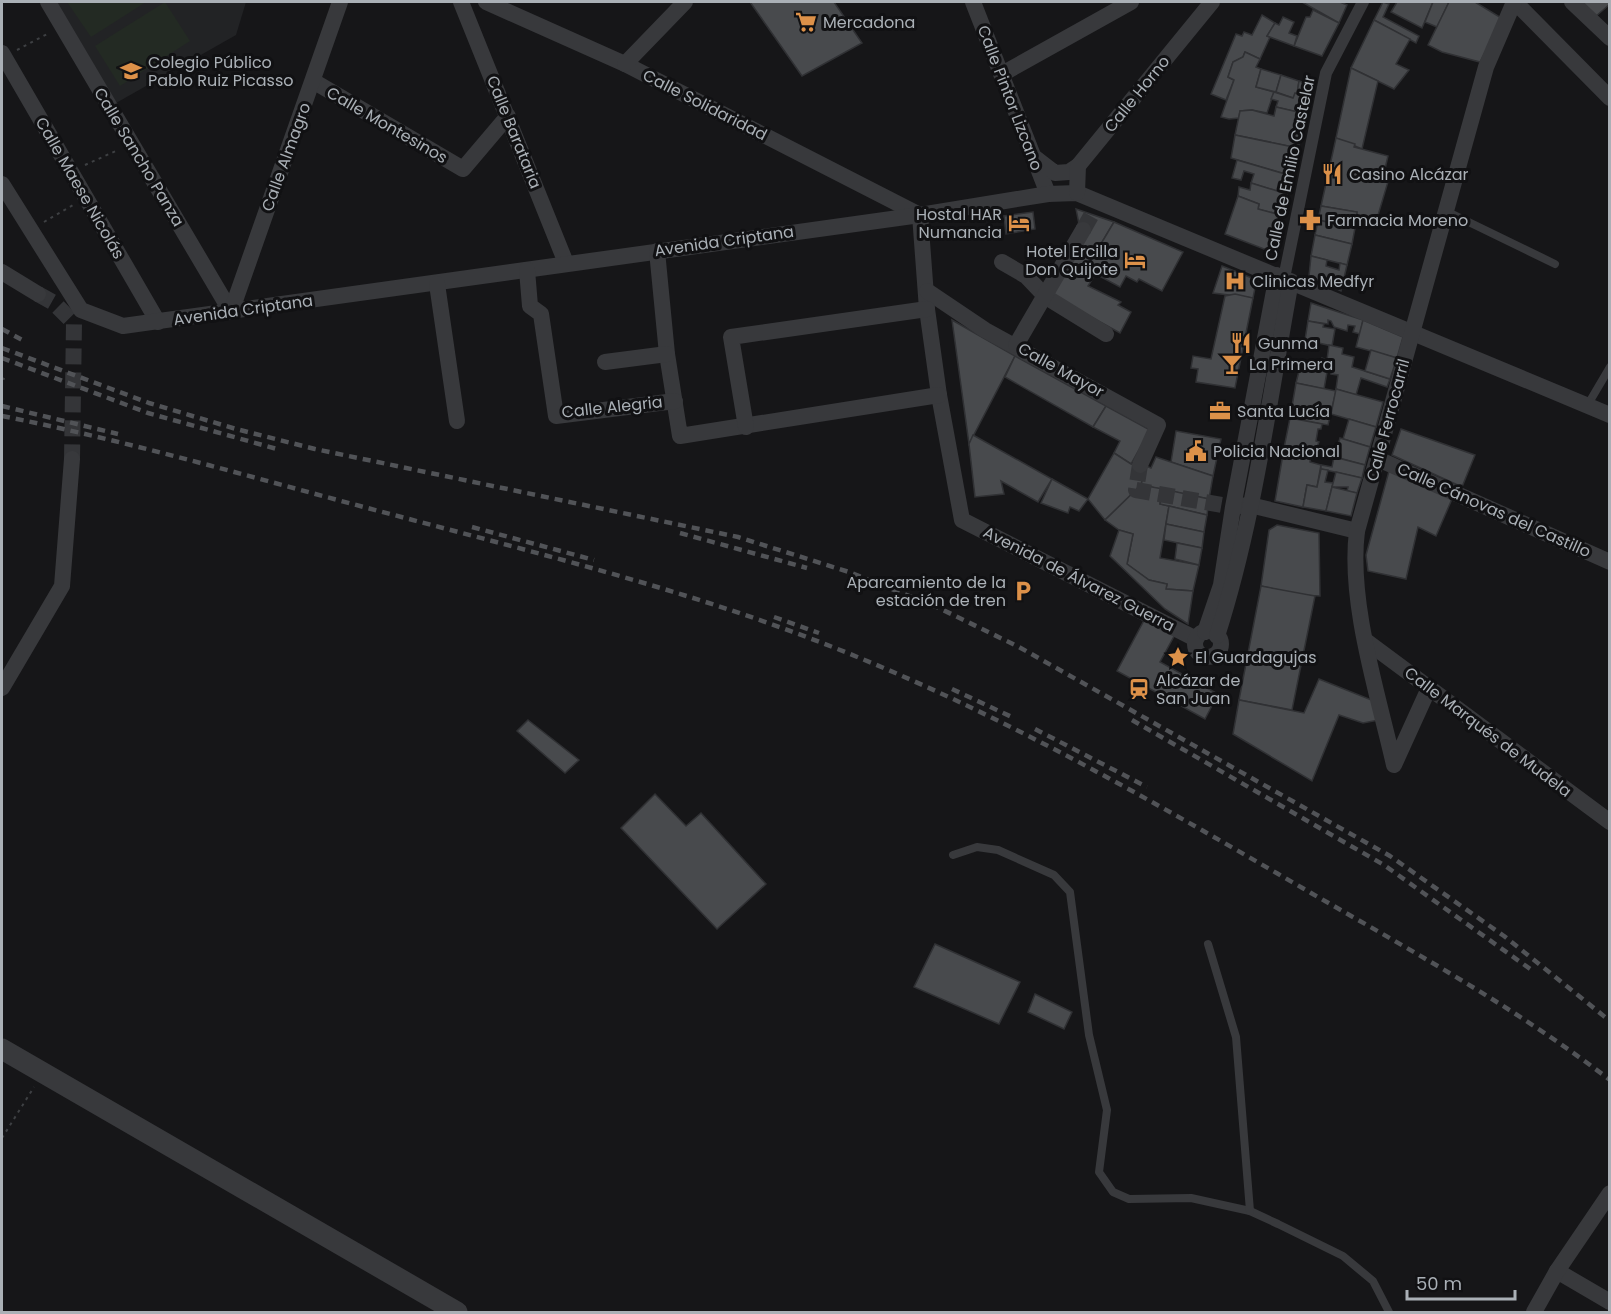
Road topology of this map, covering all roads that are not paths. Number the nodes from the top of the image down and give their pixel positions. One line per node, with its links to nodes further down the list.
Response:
1 (48, 2): 39 (street, Calle Sancho Panza)
2 (340, 2): 16 (street, Calle Almagro)
3 (460, 2): 18 (street, Calle Barataria)
4 (486, 2): 14 (street, Calle Solidaridad)
5 (685, 2): 14 (street)
6 (973, 2): 15 (street, Calle Pintor Lizcano)
7 (1131, 2): 15 (street)
8 (1212, 2): 20 (street, Calle Horno)
9 (1363, 2): 33 (street, Calle de Emilio Castelar)
10 (1515, 2): 17 (street); 24 (street, Calle Ferrocarril)
11 (1572, 2): 12 (street)
12 (1610, 38)
13 (3, 55): 40 (street, Calle Maese Nicolás)
14 (625, 64): 25 (street, Calle Solidaridad)
15 (1002, 74): 19 (street, Calle Pintor Lizcano)
16 (313, 81): 18 (street, Calle Montesinos); 39 (street, Calle Almagro)
17 (1610, 98)
18 (508, 116): 29 (street, Calle Barataria)
19 (1033, 155): 20 (street); 23 (street, Calle Pintor Lizcano)
20 (1078, 166): 22 (street)
21 (2, 184): 40 (street, Avenida Criptana)
22 (1077, 193): 23 (street, Avenida Criptana); 33 (street, Avenida Criptana)
23 (1048, 194): 25 (street, Avenida Criptana)
24 (1446, 211): 30 (lane); 41 (street, Calle Ferrocarril)
25 (920, 215): 27 (street, Avenida Criptana); 35 (street)
26 (1083, 231): 37 (street)
27 (657, 251): 29 (street, Avenida Criptana); 44 (street)
28 (1002, 262): 37 (street)
29 (566, 263): 31 (street, Avenida Criptana)
30 (1555, 264)
31 (527, 270): 34 (street, Avenida Criptana); 48 (street, Calle Alegria)
32 (2, 272): 36 (street)
33 (1284, 278): 41 (street, Avenida Criptana); 56 (street); 57 (street)
34 (437, 284): 39 (street, Avenida Criptana); 51 (street)
35 (927, 291): 38 (street); 43 (street, Calle Mayor)
36 (38, 294)
37 (1046, 297): 42 (street); 43 (street)
38 (927, 309): 47 (street); 52 (street)
39 (231, 312): 40 (street, Avenida Criptana)
40 (159, 322)
41 (1412, 332): 49 (street, Avenida Criptana); 54 (street, Calle Ferrocarril)
42 (1106, 334)
43 (1016, 345): 55 (street, Calle Mayor)
44 (667, 354): 45 (street); 48 (street)
45 (605, 362)
46 (1610, 367): 49 (lane)
47 (939, 395): 52 (street); 60 (street, Avenida de Álvarez Guerra)
48 (675, 400): 52 (street)
49 (1587, 406): 50 (street, Avenida Criptana)
50 (1610, 415)
51 (457, 421)
52 (746, 427)
53 (72, 459): 62 (street)
54 (1378, 459): 58 (street, Calle Ferrocarril); 59 (street, Calle Cánovas del Castillo)
55 (1140, 465)
56 (1250, 505): 57 (street); 58 (street); 60 (street)
57 (1233, 507): 60 (street)
58 (1357, 531): 61 (street, Calle Ferrocarril)
59 (1610, 562)
60 (1206, 635)
61 (1366, 641): 63 (street, Calle Marqués de Mudela); 63 (street, Calle Ferrocarril)
62 (2, 688)
63 (1429, 688): 64 (street, Calle Marqués de Mudela)
64 (1610, 822)
65 (953, 855): 69 (lane)
66 (1208, 944): 69 (lane)
67 (2, 1049): 72 (street)
68 (1610, 1194): 70 (street)
69 (1250, 1211): 73 (lane)
70 (1557, 1270): 71 (street); 74 (street)
71 (1610, 1302)
72 (457, 1312)
73 (1389, 1312)
74 (1534, 1312)

